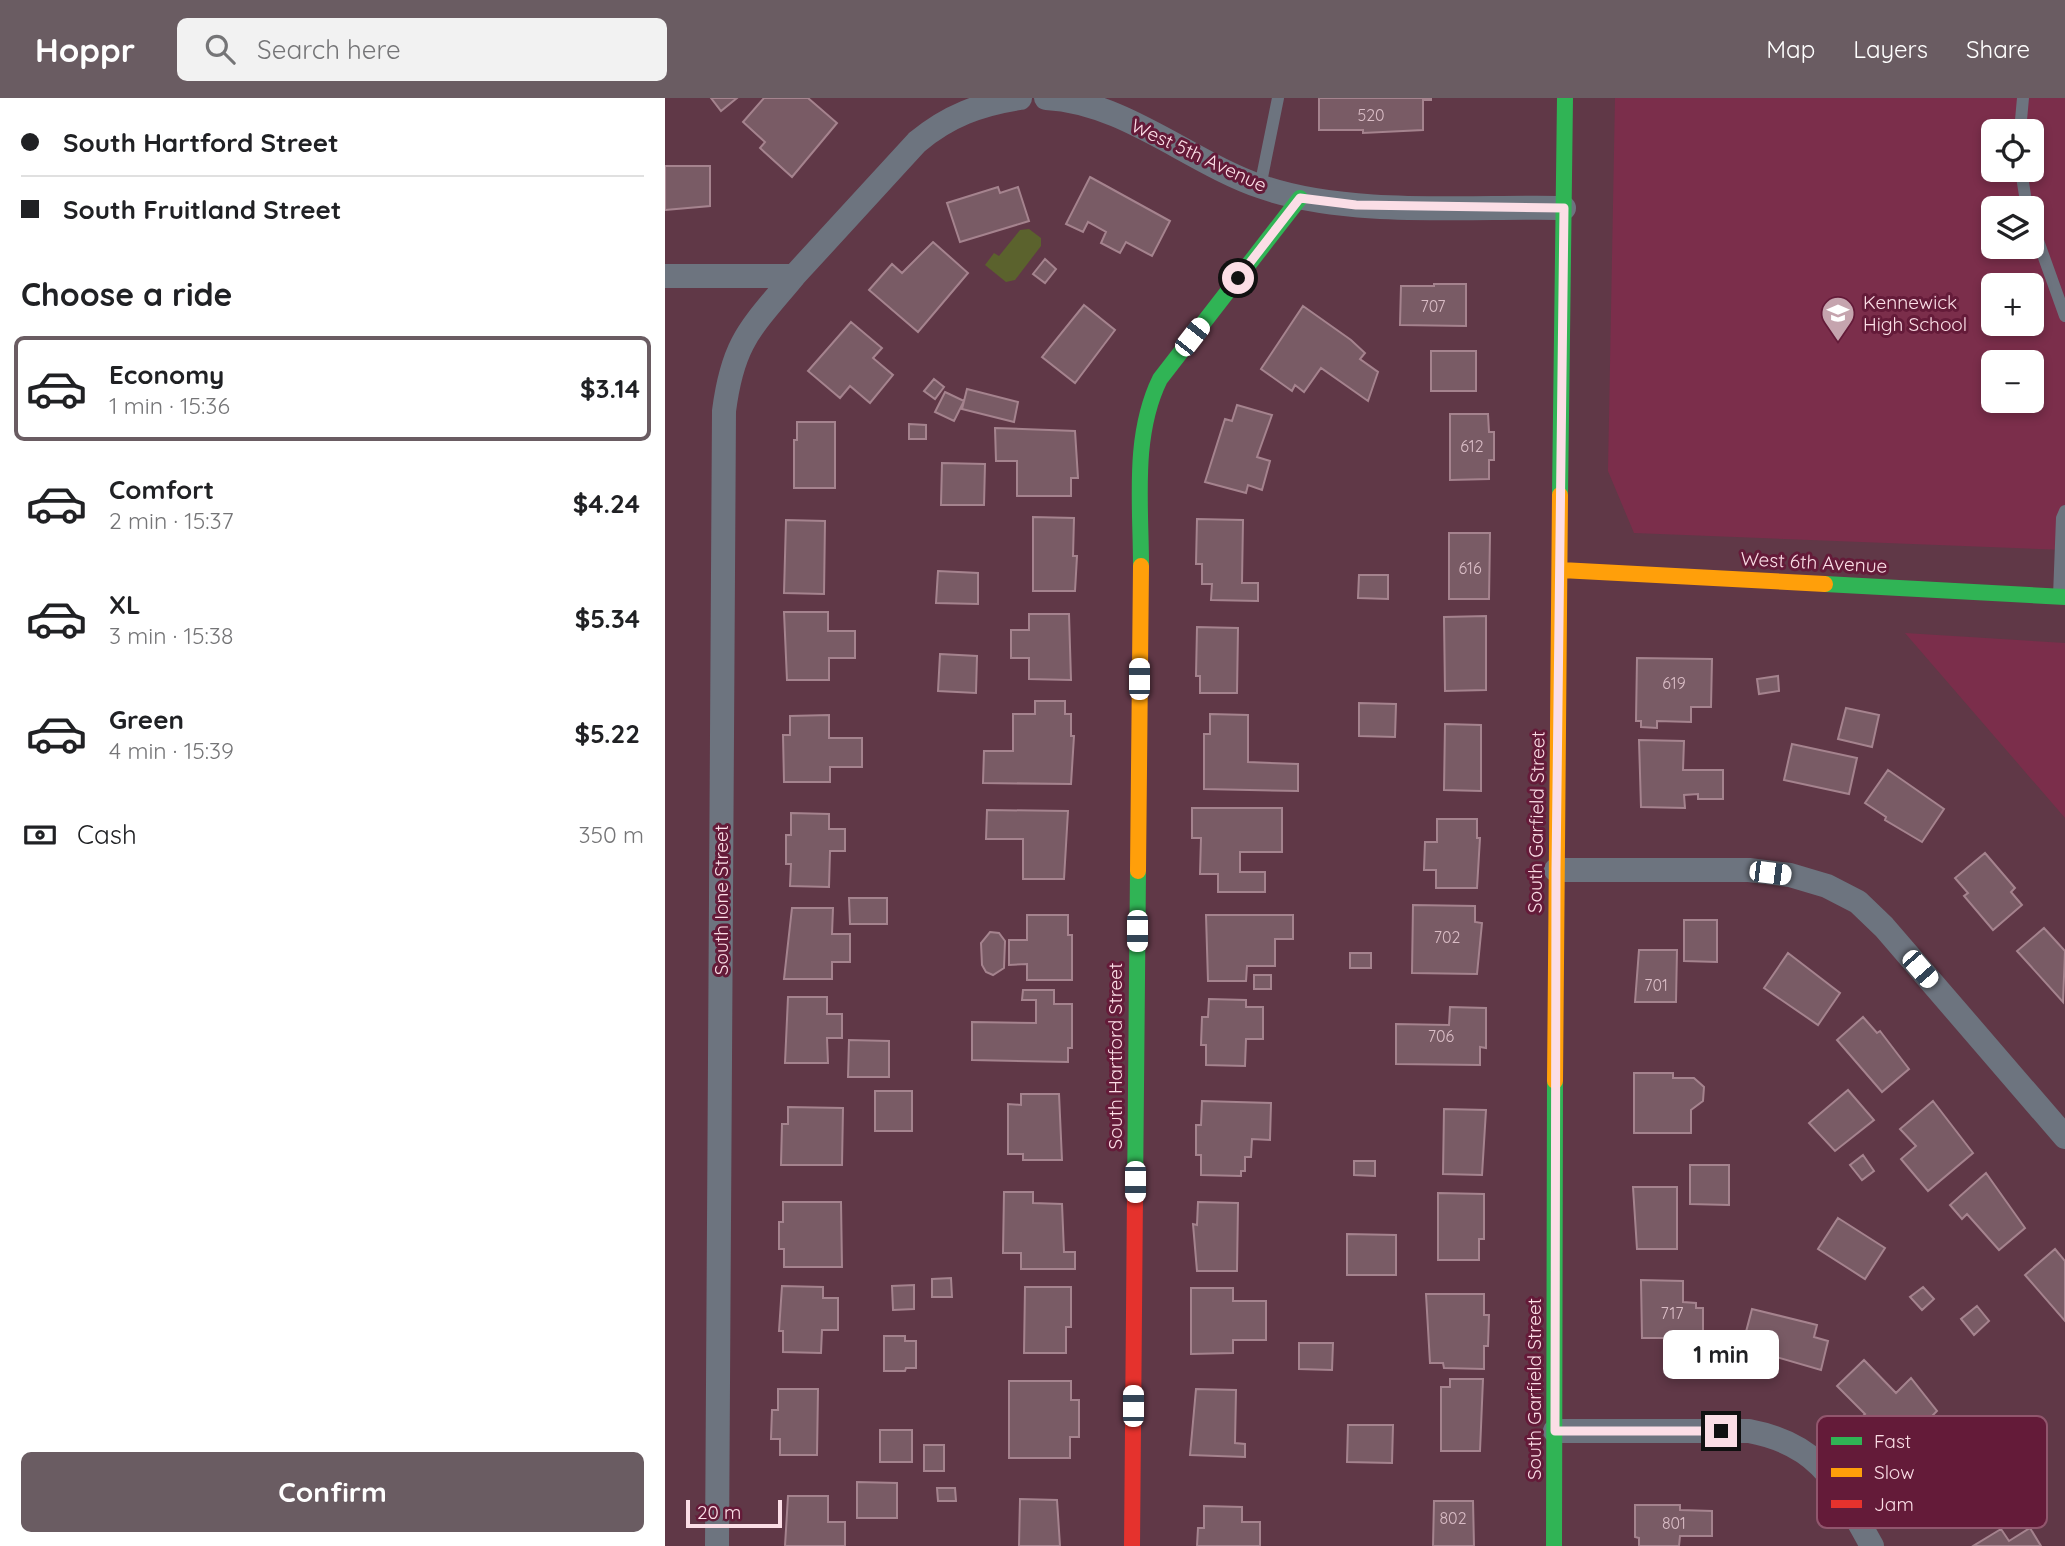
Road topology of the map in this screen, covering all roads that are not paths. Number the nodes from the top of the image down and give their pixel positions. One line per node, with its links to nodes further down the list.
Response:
1 (1020, 98): 12 (street)
2 (1046, 98): 7 (street, West 5th Avenue)
3 (1277, 98): 7 (lane)
4 (1565, 98): 9 (street, South Garfield Street)
5 (2023, 98): 6 (lane)
6 (2021, 119)
7 (1261, 187): 8 (street, West 5th Avenue)
8 (1300, 198): 9 (street, West 5th Avenue); 23 (street, South Hartford Street)
9 (1564, 208): 15 (street, South Garfield Street)
10 (2044, 257): 13 (lane)
11 (665, 276): 12 (street)
12 (795, 276): 22 (street, South Ione Street)
13 (2065, 316)
14 (2065, 511): 16 (lane)
15 (1561, 570): 16 (street, West 6th Avenue); 17 (street, South Garfield Street)
16 (2062, 597)
17 (1556, 870): 18 (street); 19 (street, South Garfield Street)
18 (2065, 1138)
19 (1555, 1431): 20 (street); 24 (street, South Garfield Street)
20 (1817, 1460)
21 (1862, 1528): 25 (street)
22 (717, 1546)
23 (1132, 1546)
24 (1554, 1546)
25 (1872, 1546)

